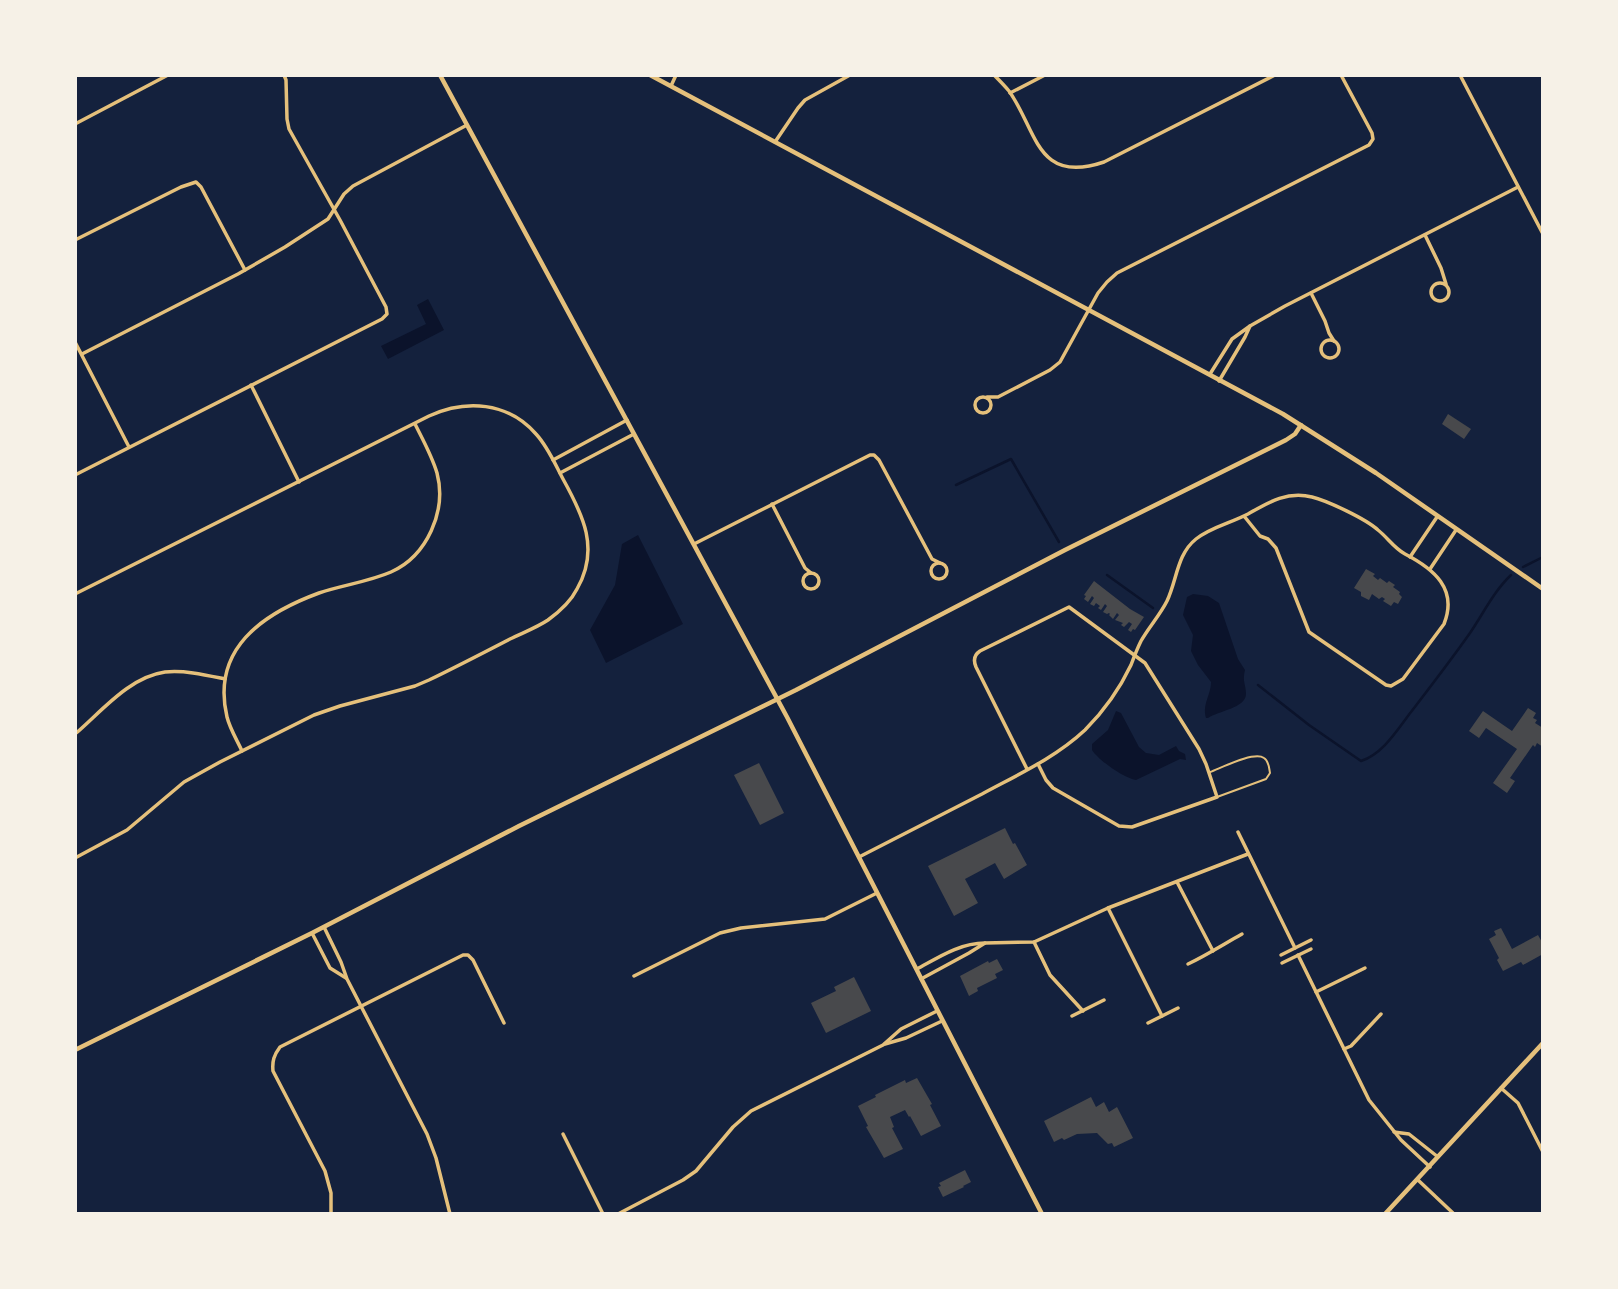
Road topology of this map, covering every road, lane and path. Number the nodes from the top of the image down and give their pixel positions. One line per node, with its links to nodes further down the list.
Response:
1 (168, 75): 14 (street)
2 (284, 75): 18 (street)
3 (440, 75): 15 (street)
4 (650, 75): 12 (street)
5 (676, 75): 12 (street)
6 (850, 75): 16 (street)
7 (993, 75): 13 (street)
8 (1045, 75): 13 (street)
9 (1275, 75): 13 (street)
10 (1341, 75): 27 (street)
11 (1460, 75): 17 (street)
12 (670, 86): 16 (street)
13 (1010, 93)
14 (75, 124)
15 (467, 125): 18 (street); 40 (street)
16 (775, 142): 27 (street)
17 (1518, 187): 19 (street); 20 (street)
18 (334, 209): 22 (street); 36 (street)
19 (1425, 234): 23 (street); 26 (street)
20 (1543, 234)
21 (75, 240): 22 (street)
22 (245, 270): 33 (street)
23 (1443, 275): 24 (street); 25 (street)
24 (1436, 284): 25 (street); 25 (street)
25 (1447, 286)
26 (1311, 293): 28 (street); 29 (street)
27 (1089, 310): 34 (street); 38 (street)
28 (1250, 326): 34 (street); 35 (street)
29 (1329, 333): 30 (street); 31 (street)
30 (1326, 341): 31 (street); 31 (street)
31 (1335, 341)
32 (75, 342): 33 (street)
33 (82, 354): 44 (street)
34 (1209, 375): 35 (street)
35 (1219, 381): 42 (street)
36 (251, 384): 44 (street); 48 (street)
37 (987, 397): 38 (street); 39 (street); 39 (street)
38 (998, 397): 39 (street)
39 (992, 406)
40 (627, 420): 43 (street); 45 (street)
41 (414, 423): 45 (street); 48 (street); 65 (street)
42 (1301, 425): 51 (street); 66 (street)
43 (634, 434): 46 (street); 53 (street)
44 (129, 447): 47 (street)
45 (553, 460): 46 (street)
46 (560, 473): 68 (street)
47 (75, 475)
48 (299, 482): 63 (street)
49 (772, 504): 53 (street); 55 (street); 57 (street)
50 (1244, 516): 54 (street); 59 (street); 64 (street)
51 (1437, 517): 52 (street); 54 (street)
52 (1456, 530): 59 (street); 62 (street)
53 (694, 544): 66 (street)
54 (1410, 557): 59 (street)
55 (932, 559): 56 (street); 58 (street)
56 (940, 563): 58 (street); 58 (street)
57 (805, 568): 60 (street); 61 (street)
58 (931, 568)
59 (1430, 569)
60 (811, 573): 61 (street); 61 (street)
61 (804, 576)
62 (1543, 589)
63 (75, 594)
64 (1135, 654): 69 (street); 70 (street); 71 (street)
65 (225, 679): 67 (street); 68 (street)
66 (777, 699): 75 (street); 80 (street)
67 (75, 734)
68 (242, 751): 76 (street)
69 (1038, 764): 70 (street); 72 (street)
70 (1027, 770): 75 (street)
71 (1209, 773): 72 (street); 72 (lane)
72 (1217, 797)
73 (1238, 832): 74 (street)
74 (1248, 854): 77 (street); 86 (street)
75 (859, 857): 78 (street)
76 (75, 858)
77 (1177, 882): 79 (street); 88 (street)
78 (877, 893): 94 (street); 95 (street)
79 (1108, 908): 84 (street); 106 (street)
80 (324, 927): 81 (street); 96 (street)
81 (312, 933): 96 (street); 113 (street)
82 (1242, 934): 88 (street)
83 (1311, 940): 86 (street)
84 (1034, 942): 85 (street); 103 (street)
85 (985, 943): 94 (street); 97 (street)
86 (1295, 948): 89 (street)
87 (1311, 949): 90 (street)
88 (1213, 951): 92 (street)
89 (1281, 955)
90 (1298, 955): 91 (street); 98 (street)
91 (1282, 963)
92 (1188, 964)
93 (1365, 968): 98 (street)
94 (916, 969): 97 (street)
95 (634, 976)
96 (347, 979): 100 (street)
97 (921, 979): 102 (street)
98 (1316, 992): 112 (street)
99 (1104, 1000): 103 (street)
100 (361, 1006): 108 (street); 121 (street); 122 (street)
101 (1178, 1008): 106 (street)
102 (937, 1010): 107 (street); 111 (street)
103 (1083, 1010): 105 (street)
104 (1381, 1014): 112 (street)
105 (1072, 1016)
106 (1163, 1016): 109 (street)
107 (942, 1020): 111 (street); 125 (street)
108 (504, 1023)
109 (1149, 1023)
110 (1543, 1043): 114 (street)
111 (883, 1045): 124 (street)
112 (1344, 1049): 115 (street)
113 (75, 1051)
114 (1501, 1088): 117 (street); 118 (street)
115 (1394, 1132): 118 (street); 119 (street)
116 (564, 1134): 123 (street)
117 (1543, 1152)
118 (1438, 1157): 119 (street)
119 (1430, 1167): 120 (street)
120 (1418, 1180): 126 (street); 127 (street)
121 (331, 1214)
122 (450, 1214)
123 (603, 1214)
124 (618, 1214)
125 (1042, 1214)
126 (1385, 1214)
127 (1454, 1214)

